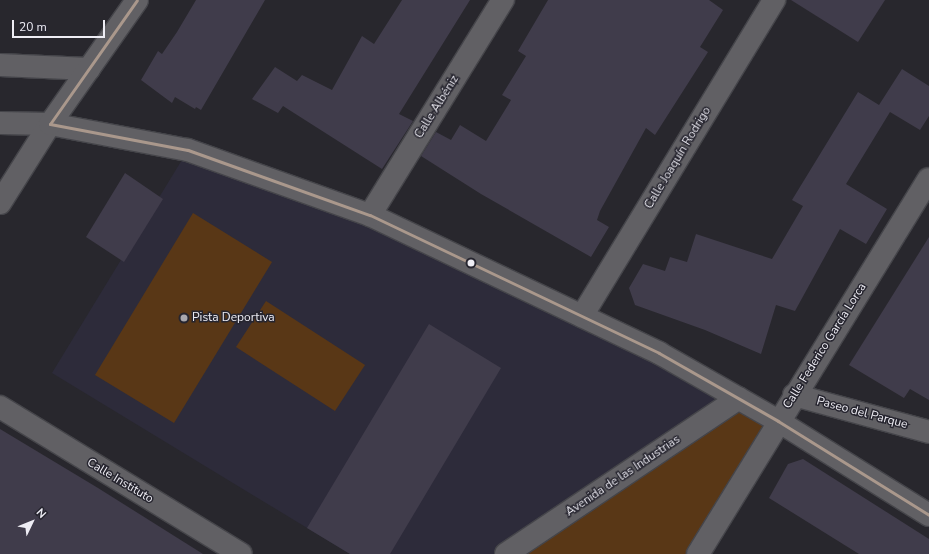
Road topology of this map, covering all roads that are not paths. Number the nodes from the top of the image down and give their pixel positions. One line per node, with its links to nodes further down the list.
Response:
1 (137, 0): 5 (street)
2 (503, 0): 10 (street, Calle Albéniz)
3 (774, 0): 11 (street, Calle Joaquín Rodrigo)
4 (0, 65): 5 (street)
5 (89, 69): 7 (street)
6 (0, 123): 7 (street)
7 (50, 124): 9 (street); 10 (street)
8 (929, 179): 12 (street, Calle Federico García Lorca)
9 (0, 204)
10 (370, 215): 11 (street)
11 (582, 316): 13 (street)
12 (794, 395): 15 (street, Calle Federico García Lorca); 16 (street, Paseo del Parque)
13 (739, 398): 15 (street); 19 (street, Avenida de las Industrias)
14 (0, 407): 18 (street, Calle Instituto)
15 (778, 421): 17 (street); 20 (street, Calle Federico García Lorca)
16 (929, 432)
17 (929, 515)
18 (241, 554)
19 (506, 554)
20 (698, 554)

